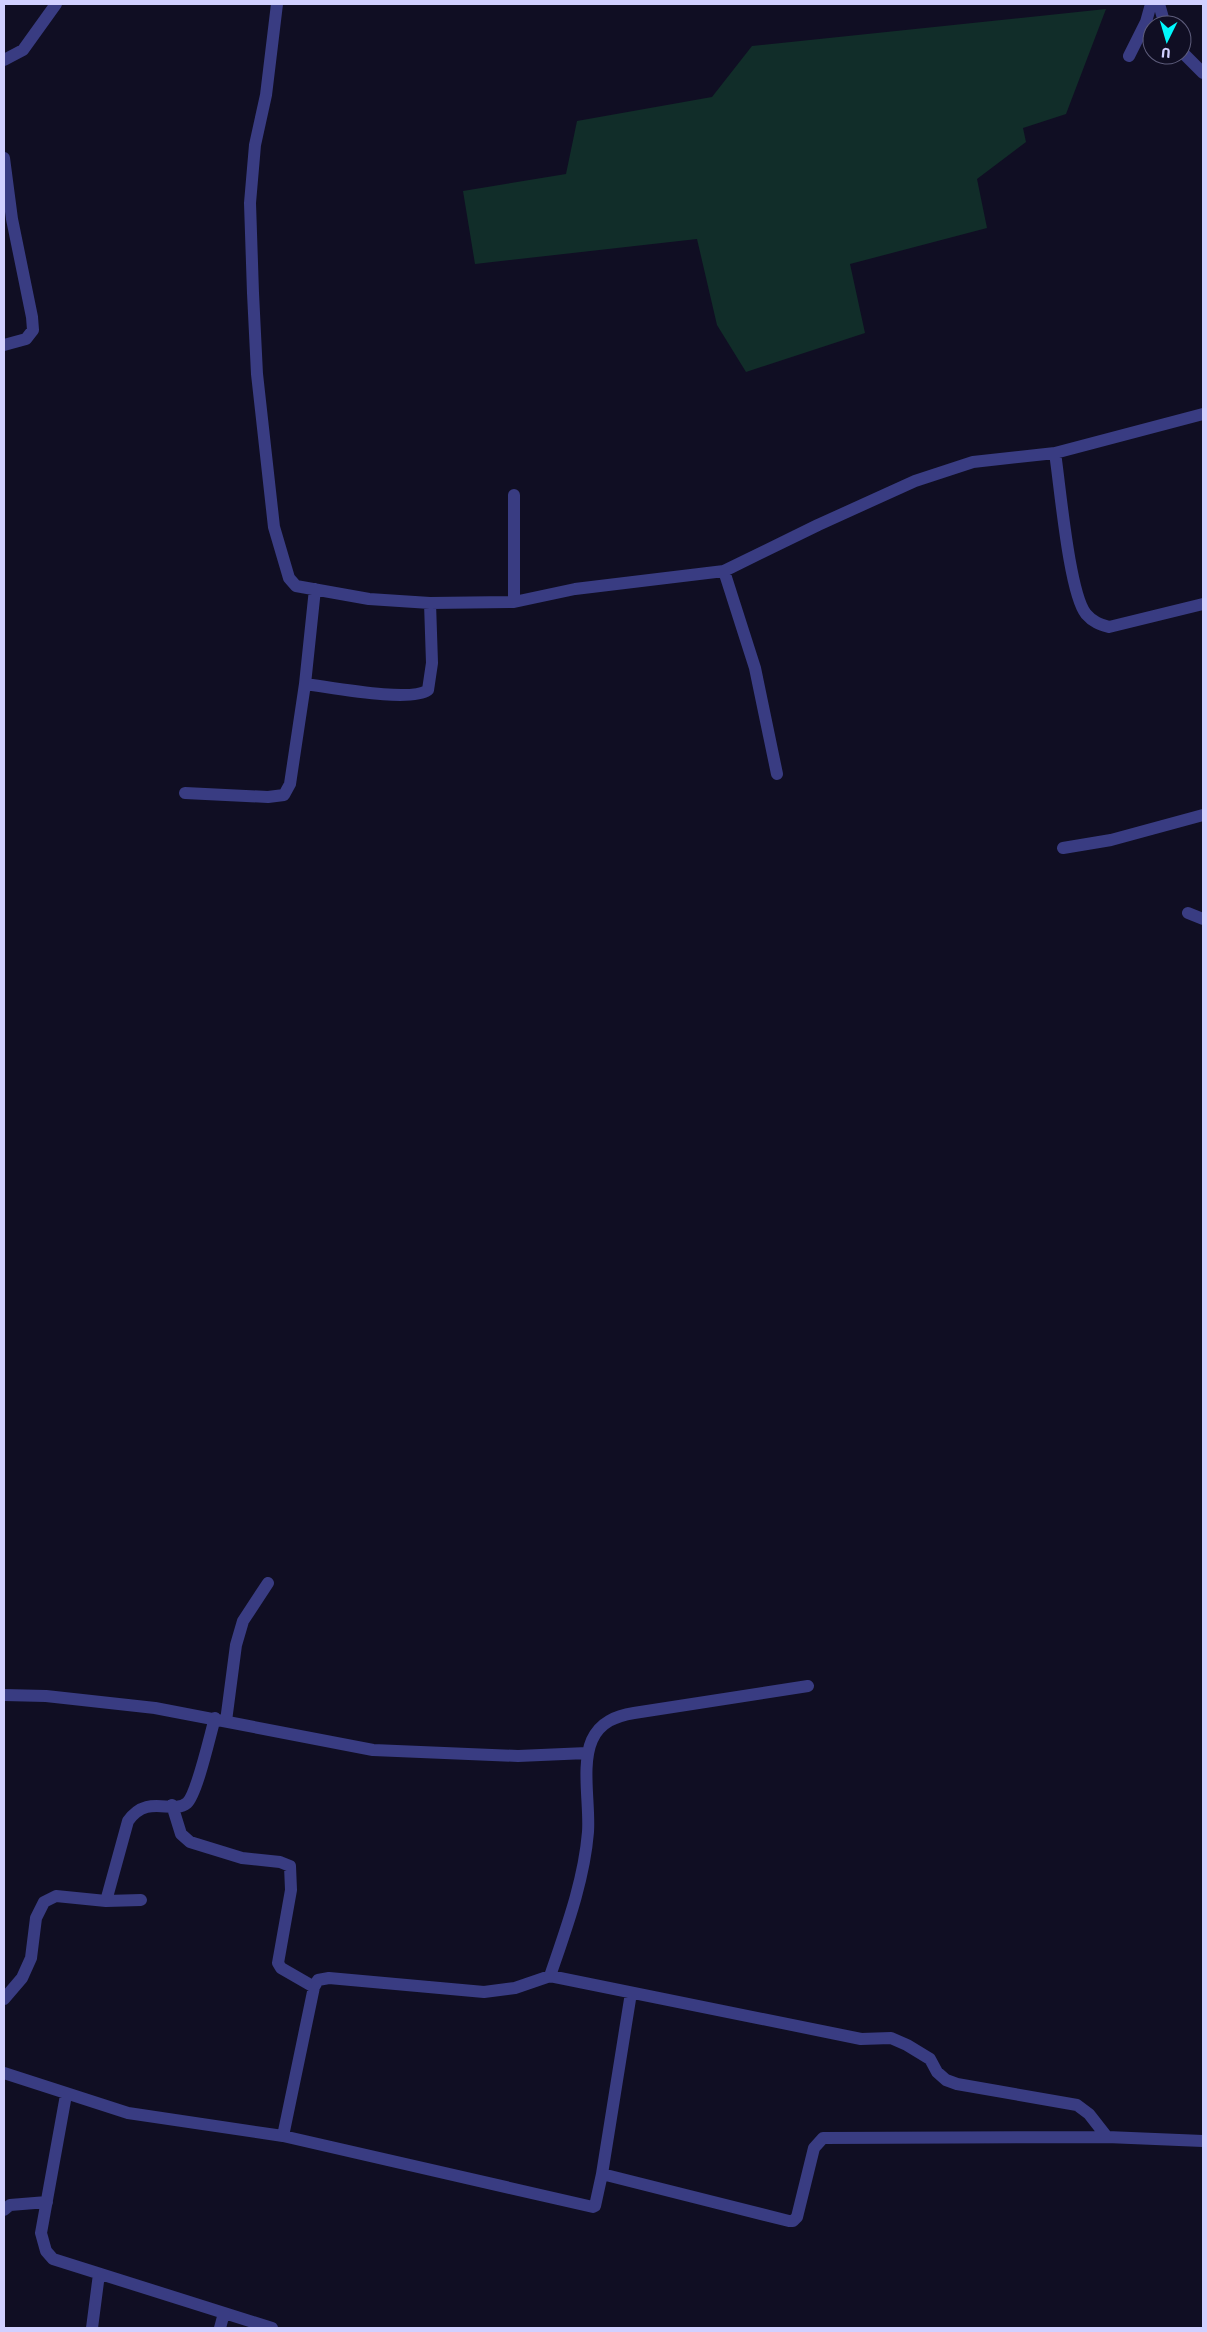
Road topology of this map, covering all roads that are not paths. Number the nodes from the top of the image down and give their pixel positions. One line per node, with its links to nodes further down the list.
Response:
1 (56, 4): 5 (street)
2 (276, 4): 14 (street)
3 (1151, 4): 4 (street)
4 (1129, 56)
5 (4, 60)
6 (1192, 62): 7 (street)
7 (1203, 73)
8 (4, 158): 9 (street)
9 (4, 345)
10 (1203, 414): 11 (street)
11 (1055, 453): 13 (street); 17 (street)
12 (514, 495): 15 (street)
13 (724, 571): 15 (street); 19 (street)
14 (315, 589): 16 (street); 18 (street)
15 (514, 602): 16 (street)
16 (430, 603): 18 (street)
17 (1203, 604)
18 (305, 684): 20 (street)
19 (777, 774)
20 (185, 793)
21 (1203, 815): 22 (street)
22 (1063, 848)
23 (1188, 913): 24 (street)
24 (1203, 919)
25 (268, 1583): 28 (street)
26 (808, 1686): 29 (street)
27 (4, 1695): 28 (street)
28 (220, 1720): 29 (street); 30 (street)
29 (587, 1753): 33 (street)
30 (172, 1806): 32 (street); 34 (street)
31 (141, 1900): 32 (street)
32 (106, 1901): 36 (street)
33 (550, 1976): 34 (street); 35 (street)
34 (314, 1987): 39 (street)
35 (631, 1993): 40 (street); 42 (street)
36 (4, 2000)
37 (4, 2073): 38 (street)
38 (66, 2095): 39 (street); 43 (street)
39 (283, 2136): 42 (street)
40 (1107, 2137): 41 (street); 42 (street)
41 (1203, 2141)
42 (602, 2174)
43 (47, 2202): 44 (street); 45 (street)
44 (4, 2210)
45 (99, 2274): 46 (street); 47 (street)
46 (224, 2313): 48 (street); 49 (street)
47 (92, 2328)
48 (220, 2328)
49 (272, 2328)

